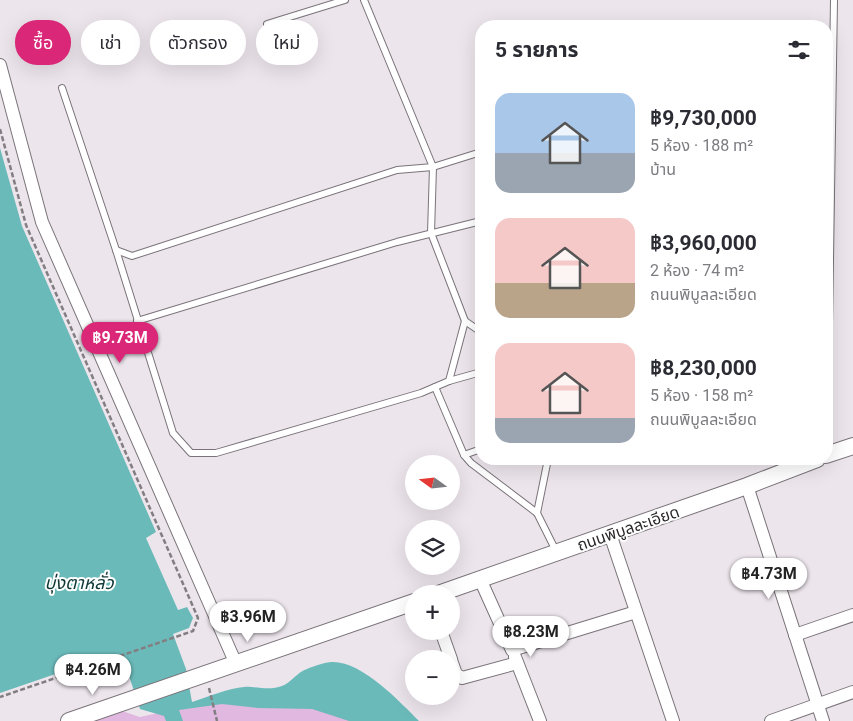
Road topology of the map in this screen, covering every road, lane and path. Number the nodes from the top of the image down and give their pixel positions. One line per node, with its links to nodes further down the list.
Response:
1 (345, 0): 4 (lane)
2 (364, 0): 10 (lane)
3 (834, 0): 5 (lane)
4 (280, 20)
5 (833, 46)
6 (0, 65): 38 (street)
7 (62, 88): 13 (lane)
8 (0, 129): 42 (path)
9 (475, 154): 10 (lane)
10 (433, 167): 12 (lane); 13 (lane)
11 (475, 223): 12 (lane)
12 (431, 234): 14 (lane); 15 (lane)
13 (116, 250): 14 (lane)
14 (136, 321): 19 (lane)
15 (465, 321): 16 (lane); 18 (lane)
16 (475, 328)
17 (475, 374): 18 (lane)
18 (449, 381): 19 (lane)
19 (436, 387): 23 (lane)
20 (853, 446): 22 (street, ถนนพิบูลละเอียด)
21 (475, 450): 23 (lane)
22 (833, 453)
23 (464, 455): 27 (lane)
24 (547, 465): 27 (lane)
25 (801, 465): 26 (street, ถนนพิบูลละเอียด)
26 (747, 486): 28 (street, ถนนพิบูลละเอียด); 35 (street)
27 (537, 512): 29 (lane)
28 (610, 534): 29 (street, ถนนพิบูลละเอียด); 33 (street)
29 (557, 552): 30 (street, ถนนพิบูลละเอียด)
30 (480, 579): 31 (street, ถนนพิบูลละเอียด); 36 (street)
31 (460, 586)
32 (405, 605): 38 (street)
33 (636, 612): 36 (street); 47 (street)
34 (853, 615): 35 (street)
35 (795, 635): 43 (street)
36 (512, 650): 37 (street)
37 (518, 663): 39 (street); 46 (street)
38 (236, 664): 44 (street)
39 (460, 677)
40 (210, 691): 45 (path)
41 (853, 692): 43 (street)
42 (0, 697)
43 (818, 704): 48 (street); 49 (street)
44 (69, 721)
45 (217, 721)
46 (540, 721)
47 (672, 721)
48 (771, 721)
49 (823, 721)

